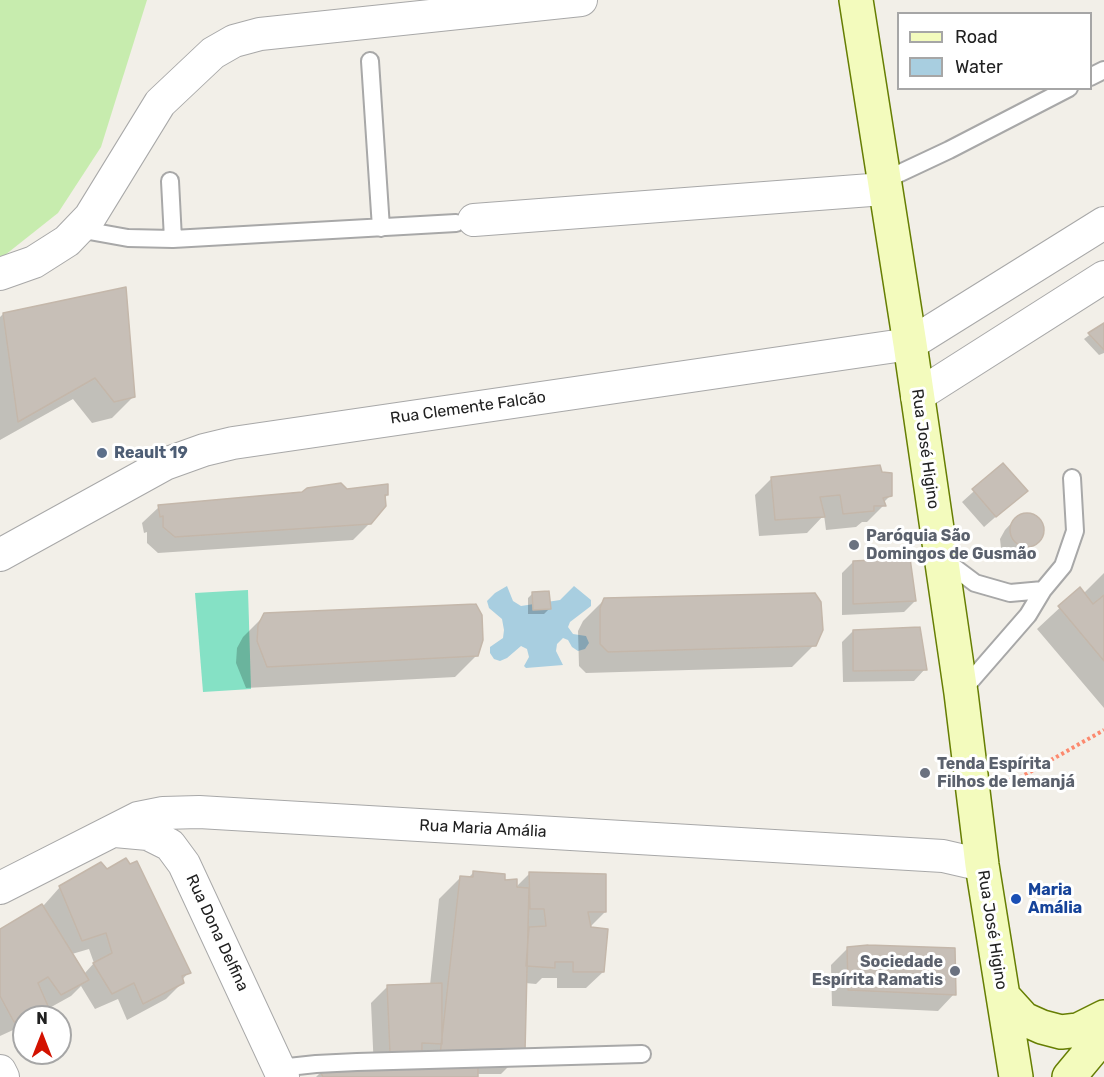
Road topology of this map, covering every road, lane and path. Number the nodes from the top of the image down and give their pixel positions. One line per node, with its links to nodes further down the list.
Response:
1 (580, 0): 10 (street)
2 (856, 0): 6 (street, Rua José Higino)
3 (370, 61): 9 (lane)
4 (1065, 90): 6 (lane)
5 (170, 181): 11 (lane)
6 (884, 185): 7 (street); 14 (street, Rua José Higino)
7 (465, 221): 9 (lane)
8 (1104, 223): 14 (street, Rua Clemente Falcão)
9 (381, 228): 11 (lane)
10 (72, 235): 11 (lane); 12 (street)
11 (173, 240)
12 (0, 274)
13 (1104, 277): 15 (street)
14 (910, 344): 15 (street, Rua José Higino); 17 (street, Rua Clemente Falcão)
15 (917, 396): 18 (street, Rua José Higino)
16 (1072, 478): 19 (lane)
17 (0, 555)
18 (941, 558): 19 (lane); 20 (street, Rua José Higino)
19 (1043, 590): 20 (lane)
20 (961, 693): 22 (street, Rua José Higino)
21 (1104, 730): 22 (path)
22 (972, 789): 24 (street, Rua José Higino)
23 (115, 831): 24 (street, Rua Maria Amália); 25 (street, Rua Maria Amália); 31 (street, Rua Dona Delfina)
24 (982, 865): 26 (street, Rua José Higino)
25 (0, 888)
26 (1004, 997): 27 (street); 33 (street, Rua José Higino)
27 (1104, 1017)
28 (1104, 1035): 34 (street)
29 (642, 1054): 31 (lane)
30 (0, 1071): 32 (street)
31 (281, 1073)
32 (3, 1077)
33 (1016, 1077)
34 (1069, 1077)

